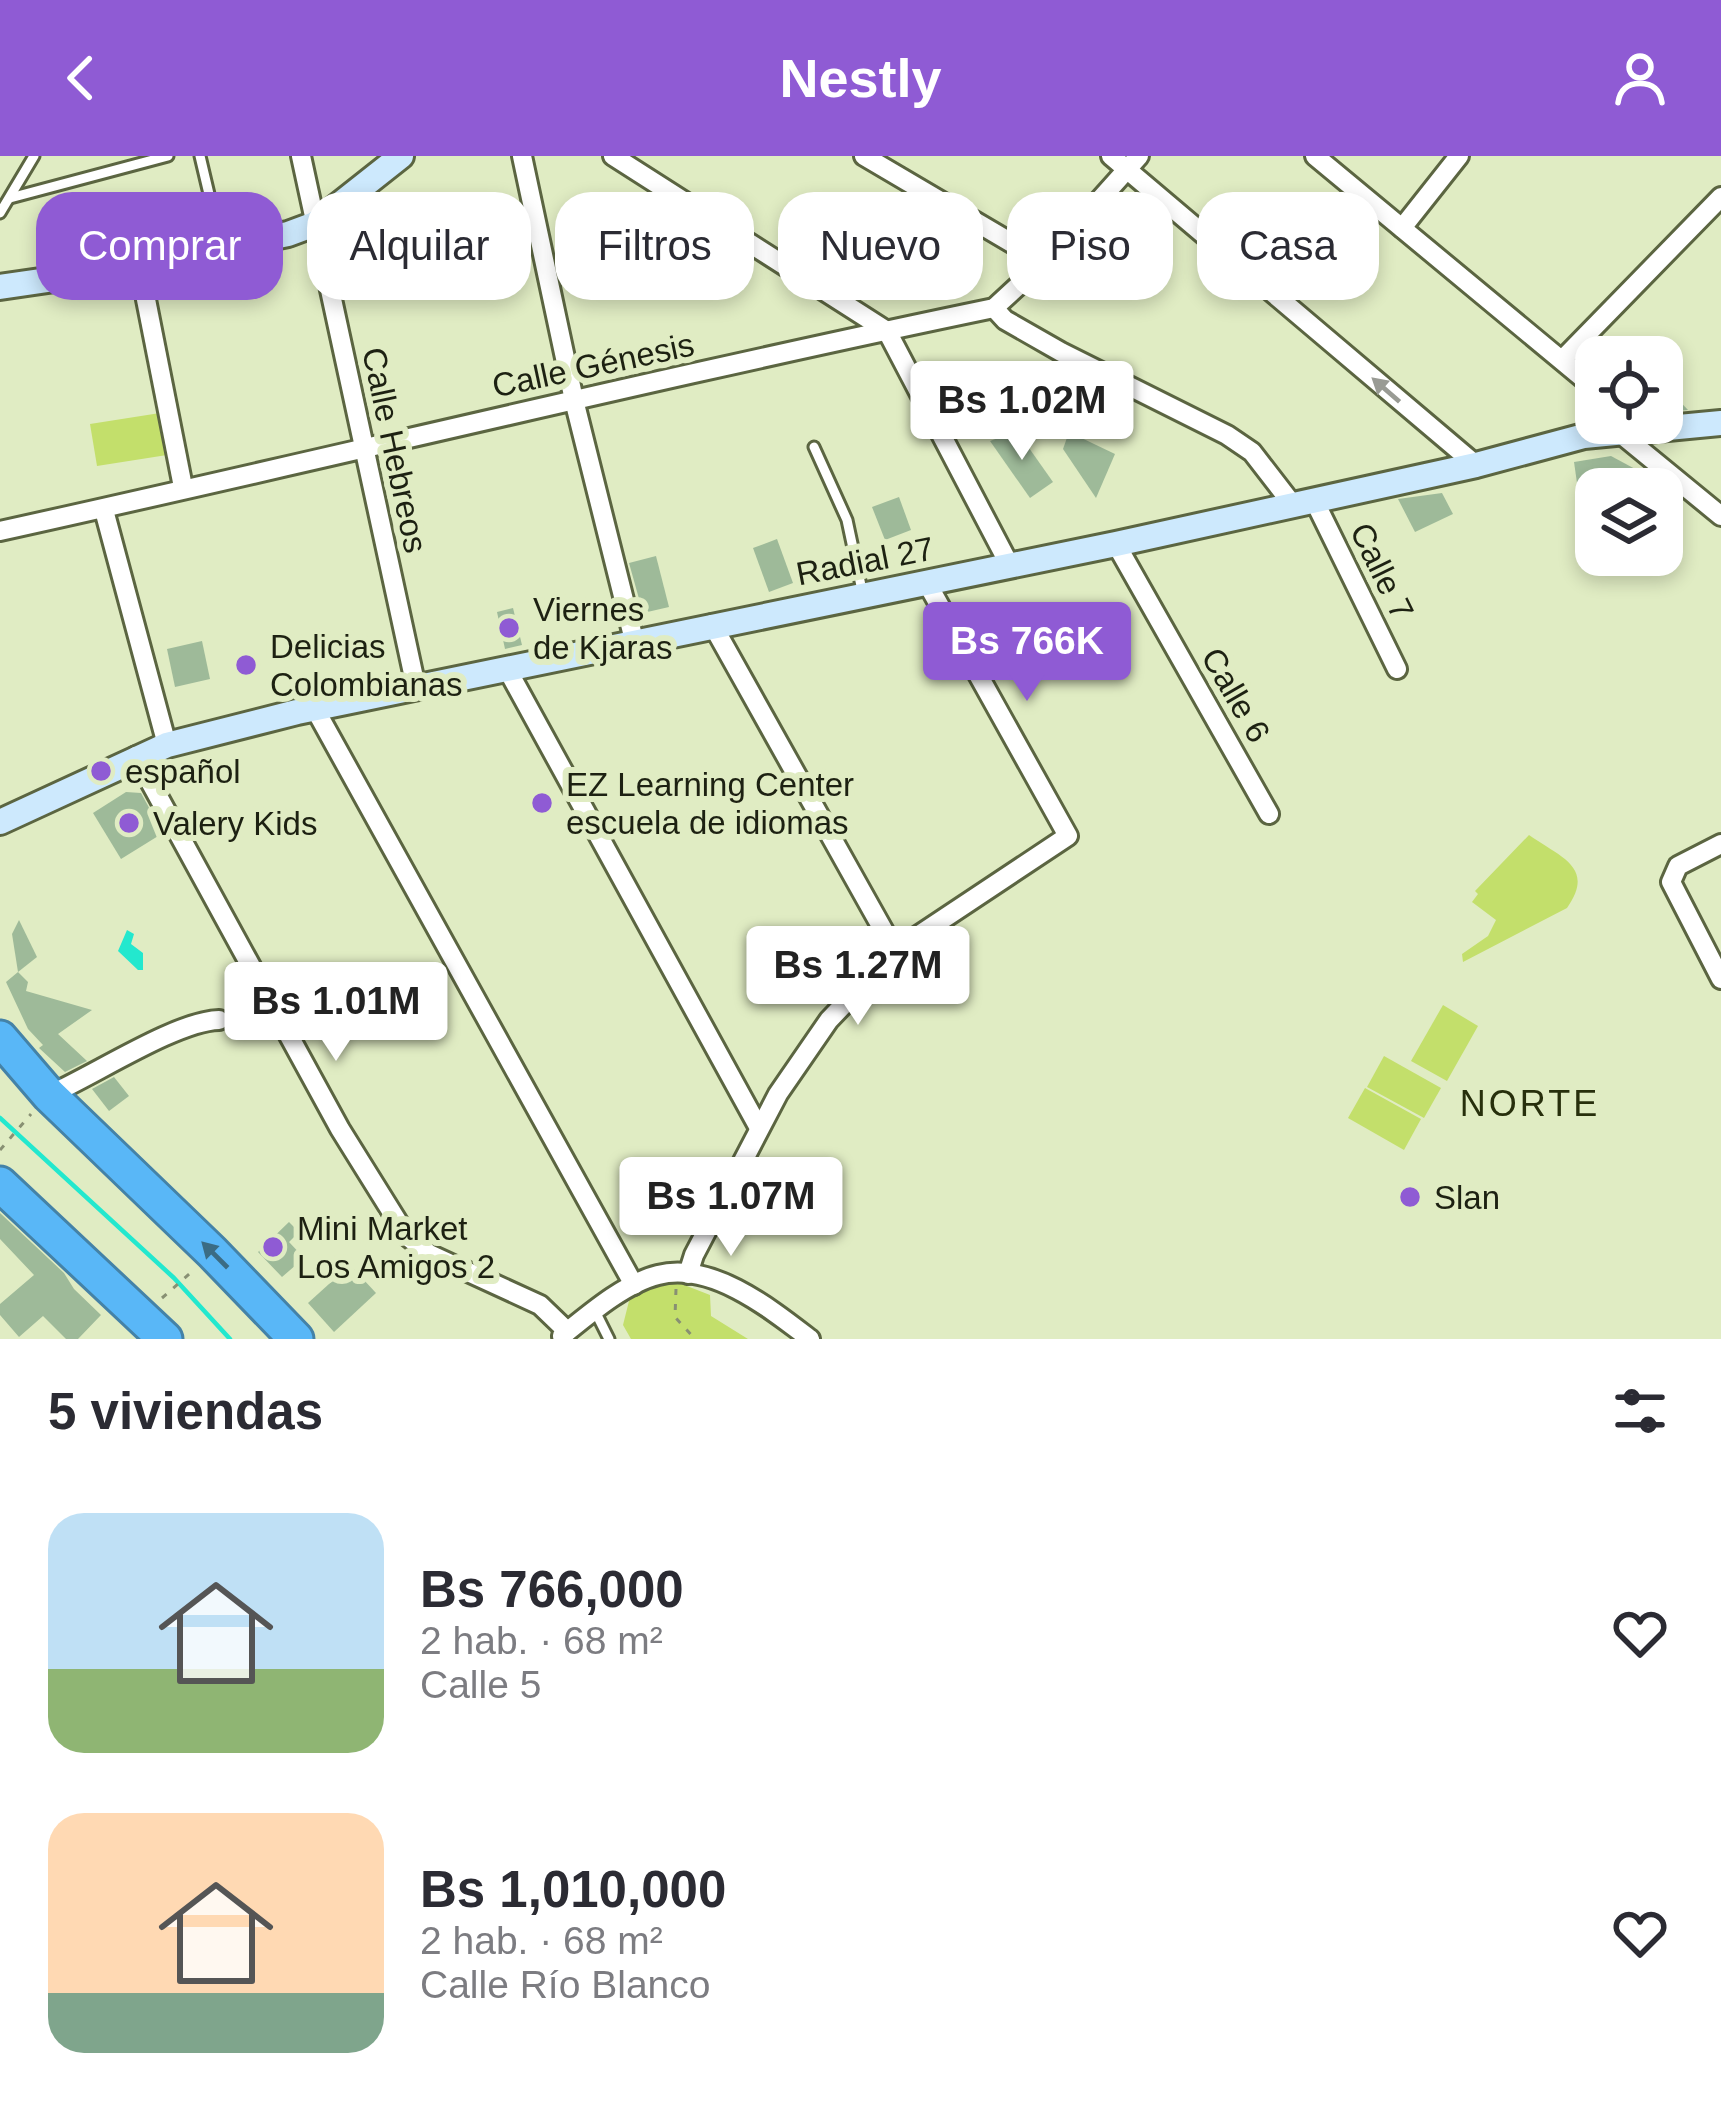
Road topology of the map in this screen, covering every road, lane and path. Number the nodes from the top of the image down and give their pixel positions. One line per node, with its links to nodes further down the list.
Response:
1 (34, 156): 17 (lane)
2 (168, 156): 17 (lane)
3 (200, 156): 12 (lane)
4 (301, 156): 13 (street, Calle Hebreos)
5 (401, 156): 14 (street)
6 (522, 156): 30 (street)
7 (613, 156): 27 (street)
8 (864, 156): 20 (street)
9 (1315, 156): 19 (street)
10 (1459, 156): 19 (street)
11 (1126, 160): 15 (street); 37 (street, one-way to 11)
12 (209, 192)
13 (308, 192)
14 (355, 192)
15 (1100, 192)
16 (1721, 197): 28 (street)
17 (10, 198): 18 (lane)
18 (0, 213)
19 (1402, 228): 28 (street)
20 (1007, 240)
21 (36, 280): 22 (street)
22 (0, 286)
23 (1007, 296): 26 (street)
24 (146, 300): 38 (street)
25 (332, 300): 36 (street, Calle Hebreos)
26 (994, 308): 27 (street, Calle Génesis); 39 (street, Calle 7)
27 (887, 331): 30 (street, Calle Génesis); 44 (street)
28 (1562, 360): 29 (street)
29 (1575, 371)
30 (574, 400): 36 (street, Calle Génesis); 48 (street)
31 (1721, 423): 32 (street, Radial 27)
32 (1683, 425)
33 (1575, 438): 37 (street, Radial 27)
34 (1637, 444): 41 (street)
35 (814, 447): 46 (lane)
36 (364, 448): 38 (street, Calle Génesis); 51 (street, Calle Hebreos)
37 (1476, 465): 39 (street, Radial 27)
38 (183, 487): 40 (street, Calle Génesis)
39 (1303, 502): 43 (street, Radial 27); 50 (street, Calle 7)
40 (104, 510): 42 (street, Calle Génesis); 53 (street)
41 (1721, 516)
42 (0, 531)
43 (1116, 544): 44 (street, Radial 27); 56 (street, Calle 6)
44 (1009, 565): 45 (street, Radial 27)
45 (927, 583): 46 (street, Radial 27); 60 (street)
46 (863, 595): 47 (street, Radial 27)
47 (712, 624): 48 (street, Radial 27); 60 (street)
48 (634, 640): 49 (street, Radial 27)
49 (506, 667): 51 (street, Radial 27); 65 (street)
50 (1397, 669)
51 (416, 687): 52 (street, Radial 27)
52 (315, 709): 53 (street, Radial 27); 70 (street)
53 (166, 745): 54 (street, Radial 27)
54 (136, 756): 55 (street, Radial 27); 73 (street)
55 (34, 807): 57 (street, Radial 27); 58 (street, Radial 27)
56 (1269, 814)
57 (0, 822)
58 (0, 834)
59 (1721, 844): 61 (street)
60 (895, 951): 65 (street)
61 (1721, 979)
62 (219, 1020): 64 (street)
63 (0, 1037): 64 (highway)
64 (43, 1102): 66 (path); 75 (highway, one-way to 64)
65 (759, 1128): 69 (street)
66 (0, 1150)
67 (0, 1184): 74 (highway)
68 (191, 1273): 71 (path)
69 (681, 1277): 70 (street); 77 (path); 78 (street)
70 (634, 1285): 72 (street)
71 (175, 1288)
72 (596, 1312): 73 (street); 76 (lane)
73 (563, 1335)
74 (165, 1339)
75 (296, 1339)
76 (609, 1339)
77 (695, 1339)
78 (811, 1339)

